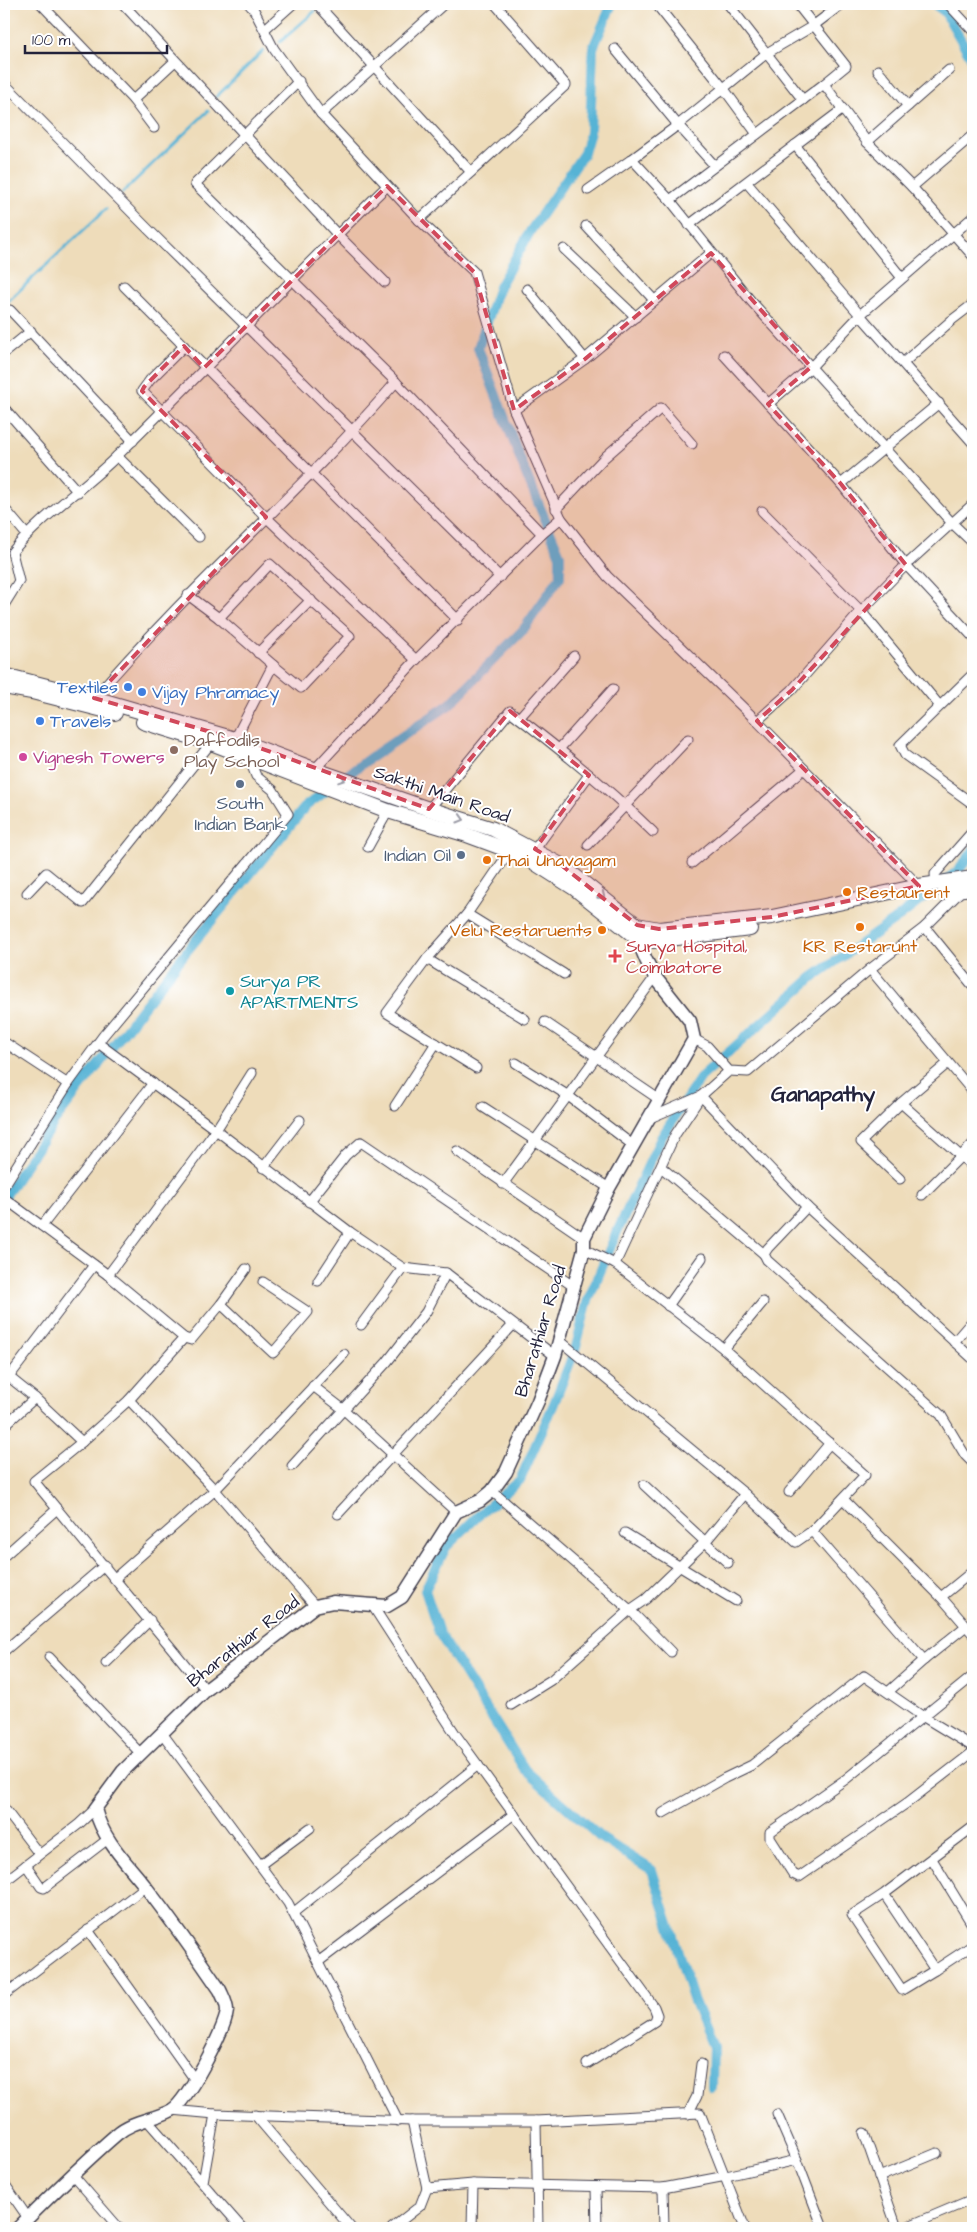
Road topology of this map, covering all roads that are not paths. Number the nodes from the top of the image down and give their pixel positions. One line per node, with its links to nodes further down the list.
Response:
1 (41, 4): 26 (street)
2 (123, 4): 18 (street)
3 (249, 4): 15 (street)
4 (293, 4): 15 (street)
5 (317, 4): 19 (street)
6 (444, 4): 19 (street)
7 (495, 4): 40 (street)
8 (656, 4): 25 (street)
9 (728, 4): 17 (street)
10 (797, 4): 14 (street)
11 (842, 4): 14 (street)
12 (948, 4): 13 (street)
13 (971, 25)
14 (812, 26): 17 (street); 24 (street)
15 (265, 29): 22 (street)
16 (615, 49): 31 (street)
17 (767, 53): 25 (street); 27 (street)
18 (174, 62): 26 (street); 34 (street)
19 (374, 66): 30 (street); 40 (street)
20 (878, 70): 28 (street)
21 (948, 70): 28 (street)
22 (299, 81): 30 (street); 34 (street)
23 (4, 83): 65 (street)
24 (824, 84): 27 (street); 29 (street)
25 (724, 89): 31 (street); 33 (street)
26 (134, 100): 32 (street)
27 (803, 100): 33 (street)
28 (908, 106): 36 (street)
29 (843, 109): 36 (street); 37 (street)
30 (321, 114): 42 (street)
31 (678, 125): 38 (street); 39 (street)
32 (154, 128)
33 (757, 134): 39 (street)
34 (244, 135): 51 (street); 55 (street)
35 (973, 135): 43 (street)
36 (867, 142): 43 (street)
37 (795, 145): 41 (street); 56 (street)
38 (632, 159): 44 (street); 45 (street)
39 (714, 165): 45 (street)
40 (471, 172): 47 (street)
41 (747, 182): 48 (street); 63 (street)
42 (387, 186): 47 (street); 51 (street)
43 (912, 187): 50 (street)
44 (588, 190)
45 (670, 200): 48 (street)
46 (973, 217): 50 (street)
47 (419, 220): 79 (street)
48 (689, 225): 53 (street)
49 (586, 226): 60 (street)
50 (954, 233): 54 (street); 56 (street)
51 (337, 234): 55 (street); 57 (street)
52 (564, 249): 64 (street)
53 (711, 253): 60 (street); 72 (street)
54 (973, 256)
55 (293, 278): 65 (street); 74 (street)
56 (902, 278): 63 (street)
57 (385, 282)
58 (124, 286): 67 (street)
59 (527, 289): 70 (street)
60 (654, 300): 64 (street)
61 (973, 304): 71 (street)
62 (10, 310): 66 (street)
63 (860, 315): 71 (street); 72 (street)
64 (636, 317): 70 (street)
65 (246, 326): 73 (street); 80 (street)
66 (31, 331): 68 (street); 81 (street)
67 (184, 346): 73 (street); 78 (street)
68 (4, 353)
69 (724, 355): 76 (street)
70 (585, 359): 79 (street)
71 (903, 363): 75 (street)
72 (811, 367): 76 (street); 84 (street)
73 (204, 368): 78 (street); 86 (street)
74 (396, 382): 80 (street); 97 (street)
75 (938, 403): 82 (street); 84 (street)
76 (768, 404): 87 (street)
77 (4, 408): 88 (street)
78 (162, 410): 81 (street); 93 (street)
79 (514, 410): 91 (street)
80 (353, 431): 86 (street); 101 (street)
81 (133, 441): 85 (street)
82 (973, 443)
83 (692, 444): 91 (street)
84 (884, 448): 87 (street); 95 (street)
85 (117, 456): 88 (street); 98 (street)
86 (311, 474): 93 (street); 107 (street)
87 (841, 484): 100 (street)
88 (78, 492): 96 (street)
89 (973, 504): 95 (street)
90 (4, 508): 96 (street)
91 (556, 509): 94 (street)
92 (762, 511): 105 (street)
93 (266, 517): 102 (street); 111 (street)
94 (560, 519): 97 (street); 120 (street)
95 (952, 523): 99 (street); 100 (street)
96 (26, 534): 104 (street)
97 (542, 534): 101 (street)
98 (199, 537)
99 (973, 543)
100 (906, 565): 105 (street); 108 (street)
101 (500, 577): 107 (street)
102 (188, 595): 106 (street); 117 (street)
103 (311, 600): 106 (street); 109 (street); 112 (street)
104 (4, 605)
105 (860, 611): 118 (street); 120 (street)
106 (219, 618): 109 (street)
107 (458, 620): 111 (street)
108 (973, 637)
109 (258, 652): 112 (street)
110 (574, 656): 119 (street)
111 (416, 660): 127 (street)
112 (273, 665): 121 (street)
113 (4, 674): 117 (highway, Sakthi Main Road)
114 (973, 674): 118 (street)
115 (4, 687): 123 (highway)
116 (613, 689): 124 (street)
117 (94, 698): 121 (highway, Sakthi Main Road)
118 (939, 705): 129 (street)
119 (519, 718): 124 (street); 131 (street)
120 (757, 720): 126 (street)
121 (235, 739): 127 (highway, Sakthi Main Road)
122 (688, 739): 130 (street)
123 (211, 744): 125 (highway); 143 (street)
124 (560, 748): 128 (street)
125 (248, 758): 127 (highway); 156 (street)
126 (804, 768): 139 (street); 141 (street)
127 (313, 774): 131 (highway, Sakthi Main Road, one-way to 131); 132 (highway)
128 (589, 775): 130 (street); 137 (street)
129 (973, 804)
130 (625, 805): 134 (street); 135 (street)
131 (429, 809): 137 (highway, Sakthi Main Road, one-way to 137)
132 (388, 811): 136 (street); 138 (highway)
133 (973, 831): 142 (street)
134 (652, 832)
135 (588, 845)
136 (368, 847)
137 (535, 849): 146 (highway, Sakthi Main Road, one-way to 146)
138 (510, 851): 144 (street); 146 (highway)
139 (692, 863)
140 (970, 883): 142 (highway, Sakthi Main Road); 145 (street)
141 (920, 886): 142 (highway, Sakthi Main Road); 146 (highway, Sakthi Main Road)
142 (940, 886): 146 (highway)
143 (27, 892)
144 (468, 914): 147 (street); 149 (street)
145 (926, 928): 148 (street); 151 (street)
146 (637, 931): 150 (main road)
147 (427, 959): 152 (street); 157 (street)
148 (870, 969): 160 (street); 162 (street)
149 (564, 974)
150 (654, 977): 154 (main road); 158 (street)
151 (973, 986)
152 (525, 1019)
153 (545, 1022): 158 (street)
154 (694, 1039): 162 (street); 169 (main road, Bharathiar Road)
155 (4, 1042): 165 (street)
156 (98, 1043): 164 (street); 165 (street)
157 (436, 1043): 161 (street); 171 (street)
158 (596, 1057): 167 (street); 169 (street)
159 (516, 1063): 167 (street)
160 (948, 1063): 166 (street); 170 (street)
161 (476, 1068)
162 (728, 1071): 168 (street)
163 (252, 1073): 175 (street)
164 (153, 1083): 175 (street); 192 (street)
165 (68, 1084): 186 (street)
166 (973, 1092)
167 (567, 1095): 176 (street); 178 (street)
168 (700, 1096): 173 (street); 181 (street); 191 (street)
169 (660, 1100): 173 (main road, Bharathiar Road)
170 (901, 1102): 180 (street); 184 (street)
171 (395, 1106)
172 (483, 1107): 176 (street)
173 (651, 1118): 178 (main road, Bharathiar Road)
174 (300, 1120): 183 (street)
175 (216, 1130): 183 (street); 202 (street)
176 (535, 1140): 185 (street); 187 (street)
177 (973, 1144): 180 (street)
178 (634, 1146): 187 (main road, Bharathiar Road)
179 (457, 1151): 185 (street)
180 (962, 1156): 182 (street); 188 (street)
181 (661, 1167): 195 (street); 197 (street)
182 (973, 1167)
183 (263, 1168): 190 (street)
184 (900, 1179)
185 (503, 1184): 194 (street)
186 (4, 1186)
187 (609, 1188): 194 (main road, Bharathiar Road)
188 (922, 1195)
189 (4, 1198): 192 (street)
190 (309, 1202): 193 (street); 205 (street)
191 (806, 1207): 195 (street); 214 (street)
192 (42, 1226): 198 (street)
193 (350, 1232): 199 (street); 203 (street)
194 (585, 1246): 197 (street); 205 (main road, Bharathiar Road)
195 (764, 1254): 228 (street)
196 (702, 1258): 208 (street)
197 (615, 1264): 208 (street)
198 (94, 1265): 202 (street); 219 (street)
199 (403, 1268): 201 (street); 210 (street)
200 (246, 1269): 207 (street)
201 (446, 1272): 211 (street); 223 (street)
202 (108, 1275): 212 (street)
203 (318, 1281)
204 (264, 1282): 207 (street)
205 (572, 1286): 213 (main road, Bharathiar Road)
206 (763, 1302): 215 (street)
207 (221, 1304): 212 (street)
208 (668, 1306): 215 (street)
209 (973, 1320): 214 (street)
210 (361, 1325)
211 (513, 1325): 217 (street); 227 (street)
212 (184, 1338): 222 (street)
213 (559, 1340): 217 (main road, Bharathiar Road); 234 (street)
214 (954, 1342): 218 (street)
215 (724, 1349): 226 (street)
216 (344, 1354): 220 (street)
217 (555, 1356): 232 (main road, Bharathiar Road)
218 (973, 1359)
219 (6, 1375): 221 (street)
220 (313, 1386): 223 (street); 231 (street)
221 (35, 1398): 224 (street); 225 (street)
222 (129, 1400): 225 (street); 231 (street)
223 (343, 1409): 227 (street); 229 (street)
224 (4, 1426)
225 (82, 1442): 236 (street)
226 (830, 1443): 233 (street); 235 (street)
227 (393, 1455): 237 (street); 238 (street)
228 (973, 1463)
229 (292, 1466)
230 (644, 1485): 241 (street)
231 (215, 1490): 247 (street); 251 (street)
232 (492, 1491): 237 (main road, Bharathiar Road); 252 (street)
233 (789, 1492)
234 (745, 1494): 239 (street); 241 (street)
235 (842, 1499): 239 (street); 248 (street)
236 (57, 1508): 242 (street); 244 (street)
237 (456, 1512): 250 (main road, Bharathiar Road)
238 (338, 1514)
239 (812, 1531): 259 (street)
240 (625, 1533): 245 (street)
241 (706, 1540): 243 (street); 245 (street)
242 (4, 1556)
243 (728, 1563)
244 (105, 1565): 247 (street); 256 (street)
245 (679, 1567): 249 (street); 252 (street)
246 (973, 1571): 248 (street)
247 (115, 1578): 253 (street)
248 (941, 1597): 254 (street)
249 (736, 1601)
250 (372, 1605): 251 (main road, Bharathiar Road); 270 (street)
251 (315, 1606): 262 (main road, Bharathiar Road)
252 (630, 1610): 257 (street); 264 (street)
253 (150, 1620): 260 (street); 262 (street)
254 (966, 1626): 255 (street); 259 (street)
255 (973, 1634)
256 (4, 1651)
257 (671, 1652)
258 (49, 1657): 269 (street)
259 (924, 1660): 263 (street)
260 (106, 1663)
261 (973, 1676): 265 (street)
262 (206, 1690): 266 (main road, Bharathiar Road)
263 (888, 1692): 265 (street); 273 (street)
264 (511, 1705)
265 (922, 1716): 267 (street); 268 (street)
266 (162, 1733): 269 (main road, Bharathiar Road); 281 (street)
267 (973, 1747)
268 (973, 1752)
269 (141, 1754): 272 (main road, Bharathiar Road)
270 (478, 1766): 274 (street); 285 (street)
271 (4, 1808): 278 (street)
272 (95, 1809): 277 (main road); 278 (street)
273 (663, 1813)
274 (514, 1814): 289 (street); 292 (street)
275 (973, 1827): 279 (street)
276 (310, 1828): 281 (street)
277 (108, 1839): 280 (street); 283 (main road)
278 (39, 1854): 280 (street)
279 (932, 1859): 284 (street); 286 (street)
280 (26, 1865): 282 (street)
281 (260, 1865): 285 (street)
282 (4, 1882)
283 (145, 1887): 287 (street); 294 (main road)
284 (884, 1894): 290 (street); 290 (street)
285 (292, 1913): 289 (street)
286 (973, 1926)
287 (88, 1930): 291 (street); 294 (street)
288 (973, 1945): 290 (street)
289 (318, 1962): 301 (street)
290 (935, 1970)
291 (4, 1995)
292 (587, 2064)
293 (701, 2064): 297 (street)
294 (195, 2080): 295 (main road)
295 (172, 2110): 296 (street); 300 (main road)
296 (215, 2114): 299 (street); 310 (street)
297 (688, 2114): 303 (street); 308 (street)
298 (777, 2114): 306 (street)
299 (255, 2115): 301 (street); 322 (street)
300 (146, 2119): 307 (main road); 310 (street)
301 (398, 2121): 302 (street)
302 (412, 2121): 303 (street); 314 (street)
303 (536, 2121): 313 (street)
304 (864, 2133): 309 (street)
305 (937, 2153): 309 (street)
306 (797, 2160): 308 (street); 329 (street)
307 (72, 2174): 318 (main road); 320 (street)
308 (726, 2176): 316 (street); 328 (street)
309 (879, 2177): 330 (street)
310 (202, 2182): 321 (street)
311 (4, 2183): 318 (street)
312 (473, 2184): 313 (street); 314 (street); 324 (street)
313 (538, 2187): 315 (street); 325 (street)
314 (427, 2188): 323 (street)
315 (596, 2188): 316 (street); 326 (street)
316 (662, 2188): 327 (street)
317 (973, 2199): 331 (street)
318 (28, 2218): 319 (main road)
319 (18, 2228)
320 (119, 2228)
321 (242, 2228)
322 (351, 2228)
323 (392, 2228)
324 (472, 2228)
325 (538, 2228)
326 (597, 2228)
327 (664, 2228)
328 (744, 2228)
329 (823, 2228)
330 (897, 2228)
331 (904, 2228)

